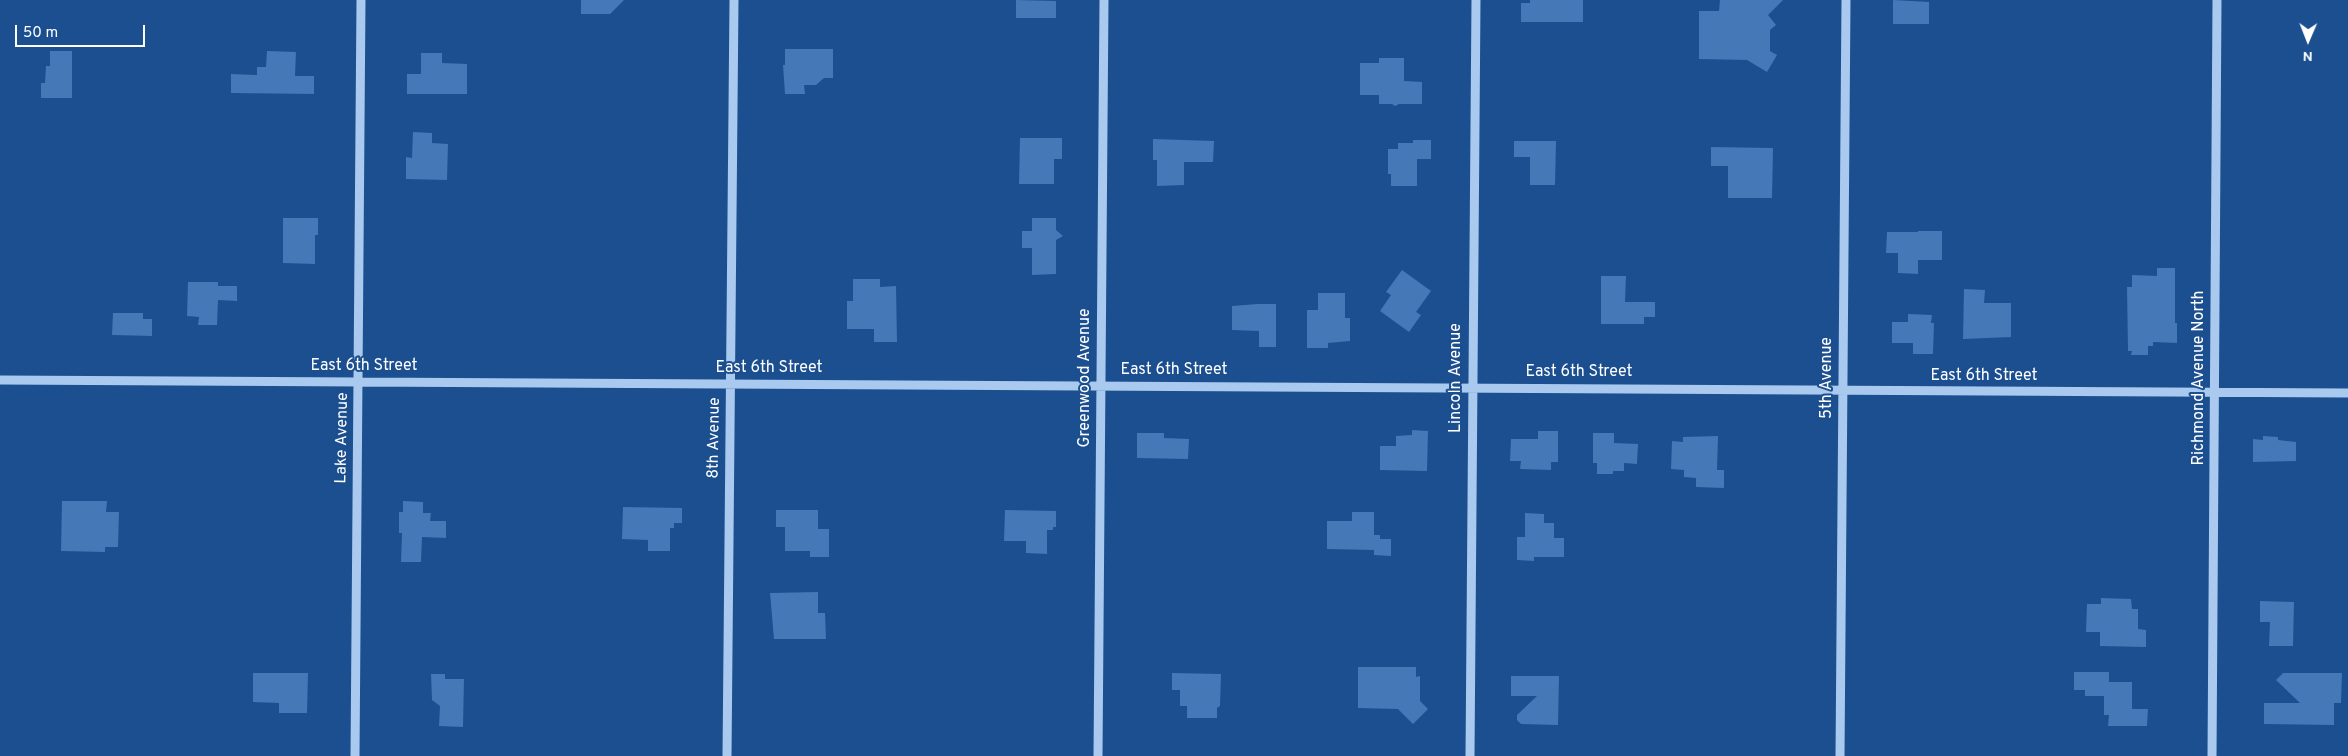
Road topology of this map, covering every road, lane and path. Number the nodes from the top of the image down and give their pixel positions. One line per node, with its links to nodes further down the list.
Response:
1 (361, 0): 8 (street, Lake Avenue)
2 (734, 0): 9 (street, 8th Avenue)
3 (1104, 0): 10 (street, Greenwood Avenue)
4 (1476, 0): 11 (street, Lincoln Avenue)
5 (1846, 0): 12 (street, 5th Avenue)
6 (2217, 0): 14 (street, Richmond Avenue North)
7 (0, 380): 8 (street, East 6th Street)
8 (358, 382): 9 (street, East 6th Street); 15 (street, Lake Avenue)
9 (730, 384): 10 (street, East 6th Street); 16 (street, 8th Avenue)
10 (1100, 386): 11 (street, East 6th Street); 17 (street, Greenwood Avenue)
11 (1472, 388): 12 (street, East 6th Street); 18 (street, Lincoln Avenue)
12 (1843, 390): 14 (street, East 6th Street); 19 (street, 5th Avenue)
13 (2348, 393): 14 (street, East 6th Street)
14 (2215, 394): 20 (street, Richmond Avenue North)
15 (355, 756)
16 (727, 756)
17 (1098, 756)
18 (1470, 756)
19 (1840, 756)
20 (2212, 756)

